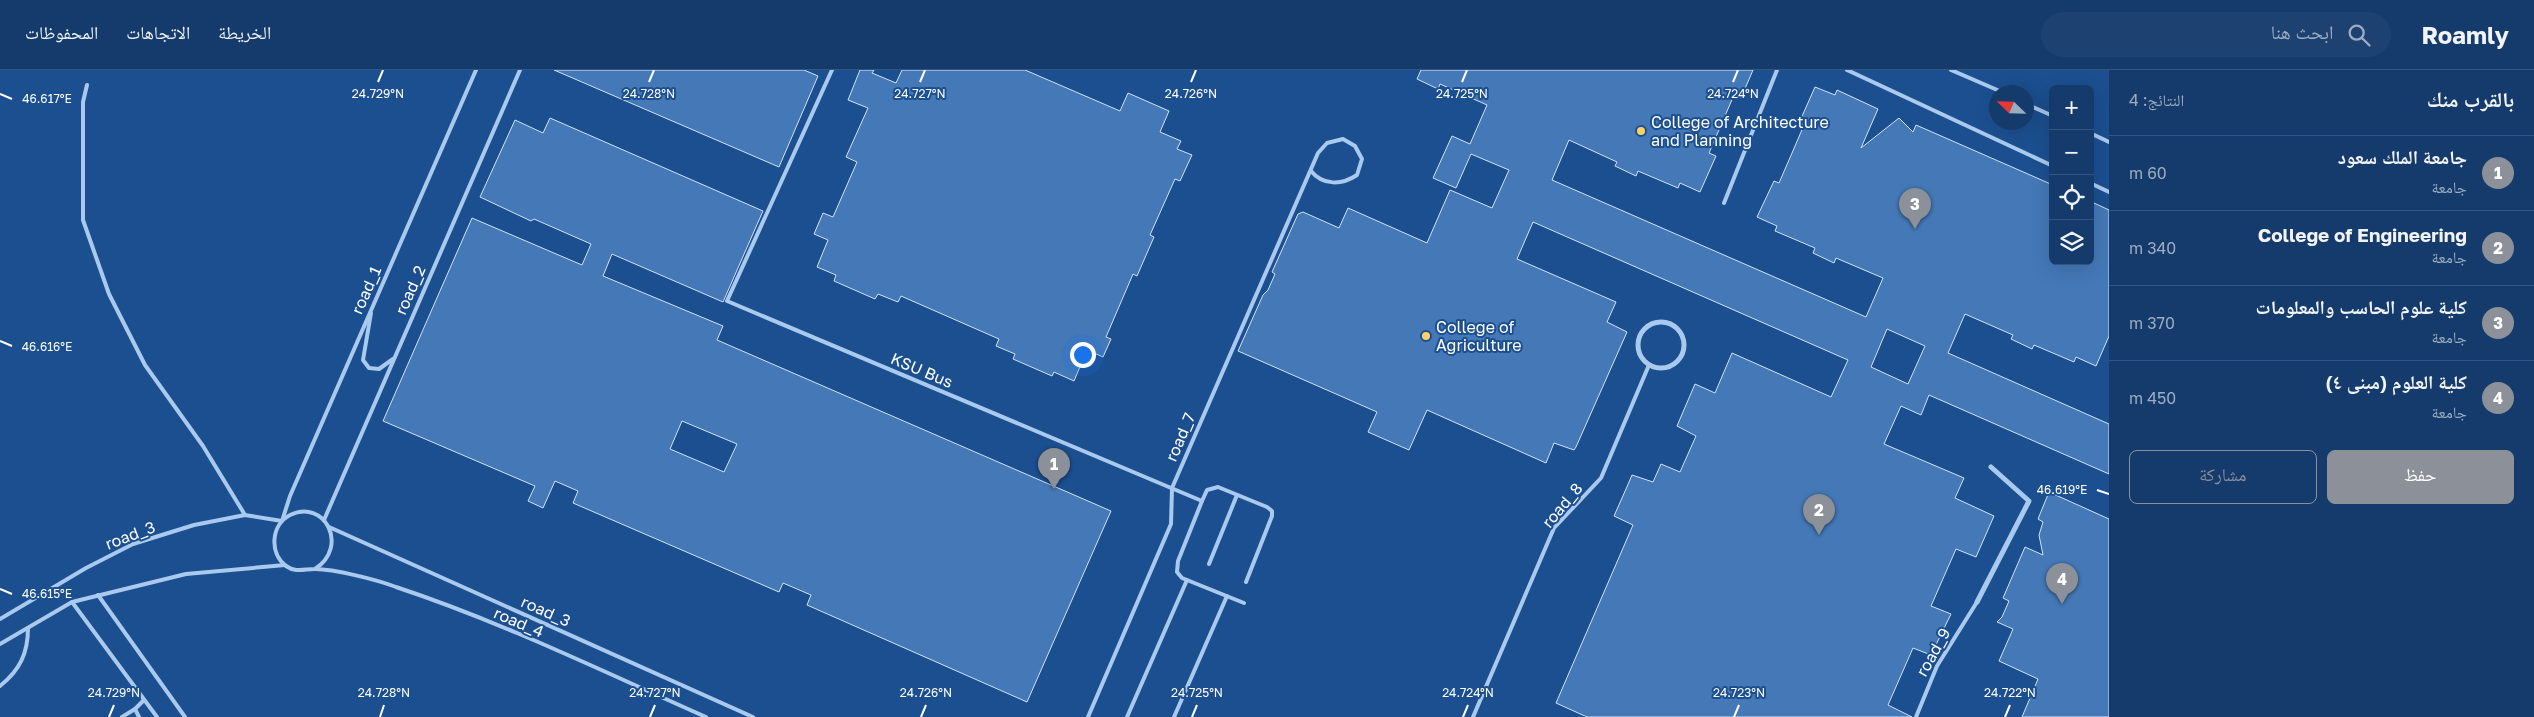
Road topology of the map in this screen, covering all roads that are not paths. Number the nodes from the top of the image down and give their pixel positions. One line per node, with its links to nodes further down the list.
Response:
1 (476, 70): 18 (lane, road_1)
2 (520, 70): 19 (lane, road_2)
3 (832, 70): 22 (lane, KSU Bus)
4 (1777, 70): 17 (lane)
5 (1847, 70): 13 (lane)
6 (1951, 70): 8 (lane)
7 (87, 85): 25 (lane)
8 (1989, 86)
9 (2034, 108): 10 (lane)
10 (2049, 114)
11 (2094, 135): 12 (lane)
12 (2109, 142)
13 (2049, 164)
14 (1311, 171): 14 (lane, road_7); 22 (lane, road_7)
15 (2094, 185): 16 (lane)
16 (2109, 192)
17 (1724, 203)
18 (373, 306): 19 (lane); 27 (lane, road_1)
19 (395, 357): 26 (lane, road_2)
20 (1649, 365): 20 (street); 54 (lane, road_8)
21 (1991, 467): 37 (street)
22 (1172, 488): 24 (lane, KSU Bus); 51 (lane, road_7)
23 (1237, 495): 24 (lane); 29 (lane); 33 (lane)
24 (1202, 501): 32 (lane)
25 (246, 515): 27 (lane, road_3); 39 (lane, road_3)
26 (324, 520): 27 (lane); 28 (lane)
27 (282, 521): 30 (lane)
28 (329, 528): 31 (lane); 50 (lane, road_3)
29 (1209, 564)
30 (285, 565): 31 (lane); 34 (lane)
31 (315, 569): 49 (lane, road_4)
32 (1187, 580): 35 (lane); 52 (lane)
33 (1246, 582)
34 (98, 595): 36 (lane); 48 (lane)
35 (1227, 596): 38 (lane); 53 (lane)
36 (72, 602): 40 (lane); 43 (lane)
37 (1977, 602): 55 (lane, road_9)
38 (1244, 603)
39 (0, 619)
40 (28, 628): 41 (lane); 42 (lane)
41 (0, 644)
42 (0, 686)
43 (144, 700): 44 (lane); 47 (lane)
44 (135, 709): 45 (lane); 46 (lane)
45 (122, 717)
46 (139, 717)
47 (157, 717)
48 (185, 717)
49 (706, 717)
50 (753, 717)
51 (1088, 717)
52 (1127, 717)
53 (1174, 717)
54 (1473, 717)
55 (1916, 717)

